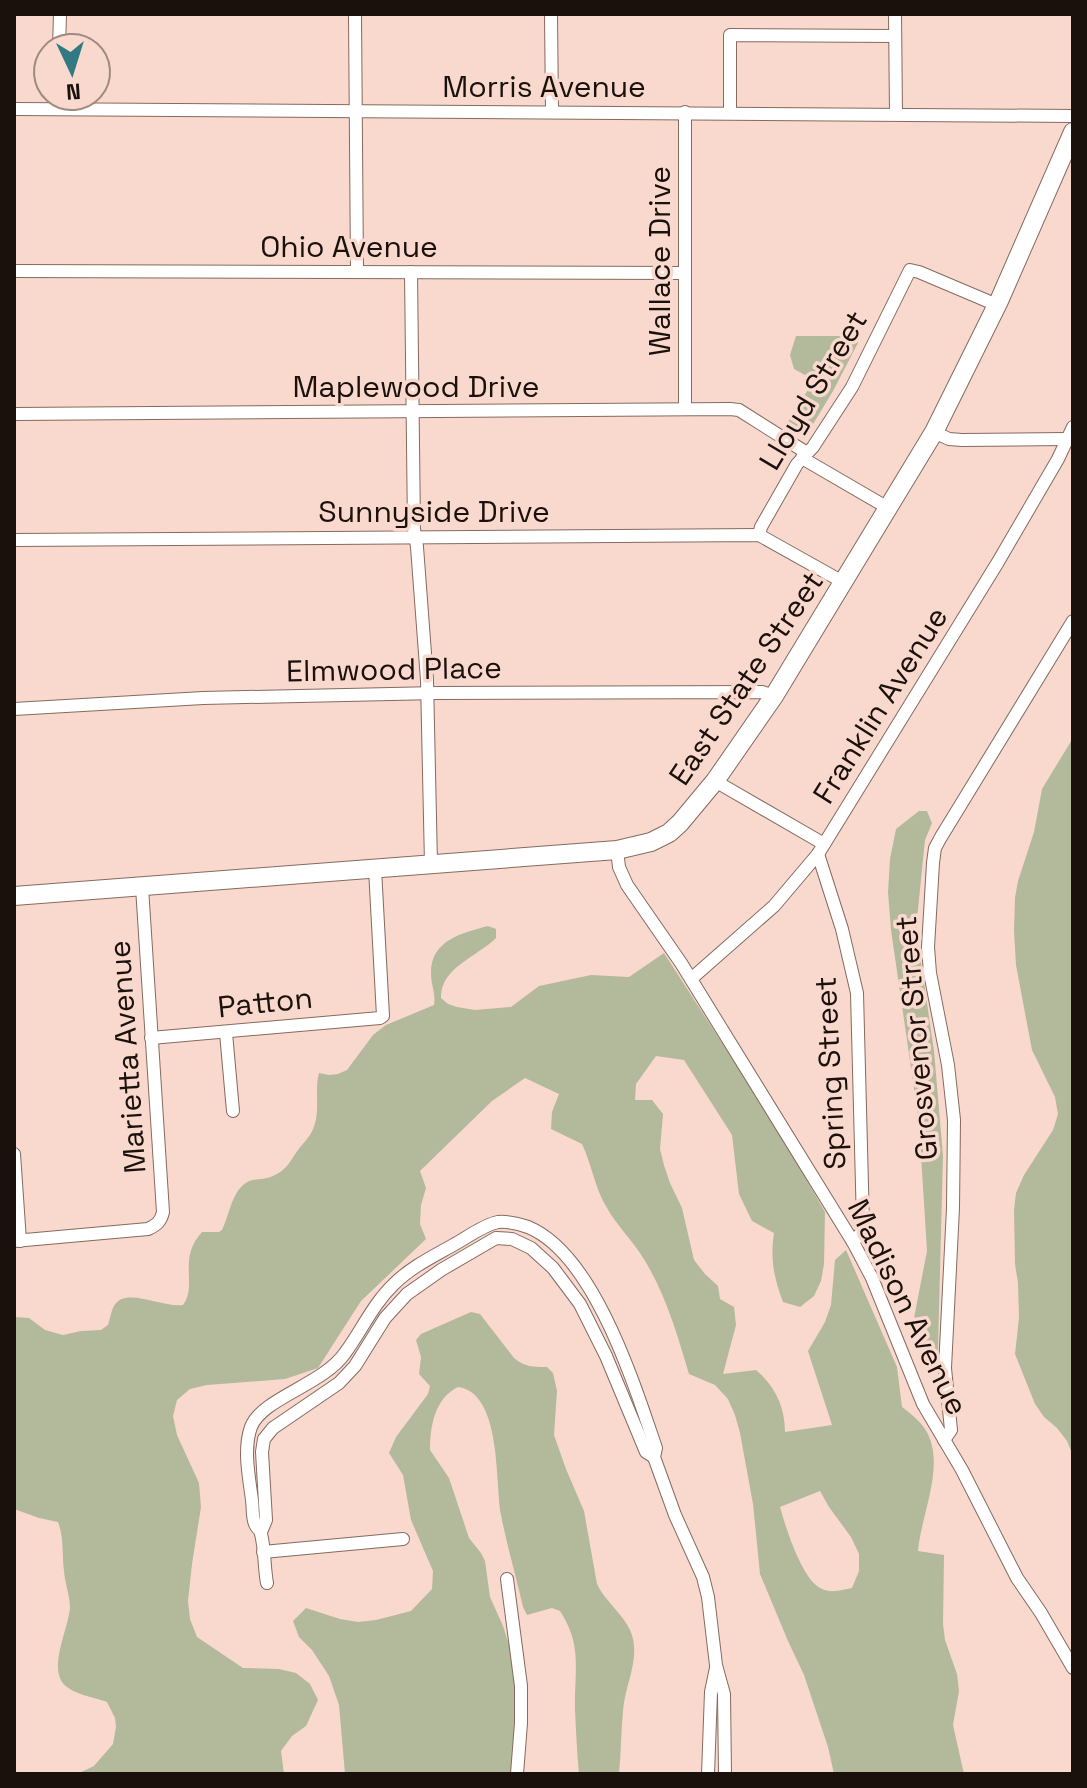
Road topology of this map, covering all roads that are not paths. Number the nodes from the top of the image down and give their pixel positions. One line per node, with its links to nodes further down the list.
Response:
1 (355, 14): 6 (street)
2 (551, 14): 7 (street)
3 (895, 14): 4 (street)
4 (895, 36): 9 (street); 10 (street)
5 (112, 104): 6 (street, Morris Avenue)
6 (356, 111): 7 (street, Morris Avenue); 14 (street)
7 (552, 112): 8 (street, Morris Avenue)
8 (685, 112): 9 (street, Morris Avenue); 16 (street, Wallace Drive)
9 (730, 113): 10 (street, Morris Avenue)
10 (896, 114): 11 (street, Morris Avenue)
11 (1073, 116)
12 (1073, 132): 17 (main road, East State Street)
13 (14, 271): 14 (street, Ohio Avenue)
14 (357, 272): 15 (street, Ohio Avenue)
15 (411, 272): 16 (street, Ohio Avenue); 19 (street)
16 (684, 273): 18 (street, Wallace Drive)
17 (997, 305): 21 (main road, East State Street); 23 (street, Lloyd Street)
18 (685, 409): 19 (street, Maplewood Drive); 23 (street, Maplewood Drive)
19 (413, 412): 20 (street, Maplewood Drive); 26 (street)
20 (14, 414)
21 (934, 432): 22 (street); 24 (main road, East State Street)
22 (1070, 433): 34 (street, Franklin Avenue)
23 (804, 455): 24 (street, Maplewood Drive); 25 (street, Lloyd Street)
24 (888, 508): 28 (main road, East State Street)
25 (759, 535): 26 (street, Sunnyside Drive); 28 (street, Sunnyside Drive)
26 (416, 538): 27 (street, Sunnyside Drive); 30 (street)
27 (14, 540)
28 (843, 582): 31 (main road, East State Street)
29 (1073, 621): 47 (street, Grosvenor Street)
30 (428, 694): 31 (street, Elmwood Place); 32 (street, Elmwood Place); 36 (street)
31 (774, 696): 33 (main road, East State Street)
32 (14, 709)
33 (715, 781): 34 (street); 35 (main road, East State Street)
34 (821, 849): 40 (street, Franklin Avenue); 46 (street, Spring Street)
35 (617, 850): 36 (main road, East State Street); 40 (street, Madison Avenue)
36 (431, 864): 37 (main road, East State Street)
37 (375, 869): 38 (main road, East State Street); 41 (street, Patton)
38 (142, 887): 39 (main road, East State Street); 42 (street, Marietta Avenue)
39 (14, 896)
40 (691, 979): 46 (street, Madison Avenue)
41 (226, 1033): 42 (street, Patton); 43 (street)
42 (151, 1038): 45 (street, Marietta Avenue)
43 (233, 1111)
44 (14, 1154): 45 (street)
45 (17, 1241)
46 (853, 1242): 47 (street, Madison Avenue)
47 (944, 1440): 55 (street, Madison Avenue)
48 (654, 1457): 49 (street); 49 (street); 54 (street)
49 (261, 1532): 51 (street)
50 (403, 1539): 51 (street)
51 (263, 1552): 53 (street)
52 (507, 1579): 56 (street)
53 (267, 1583)
54 (716, 1665): 57 (street); 58 (street)
55 (1073, 1668)
56 (517, 1774)
57 (708, 1774)
58 (725, 1774)

